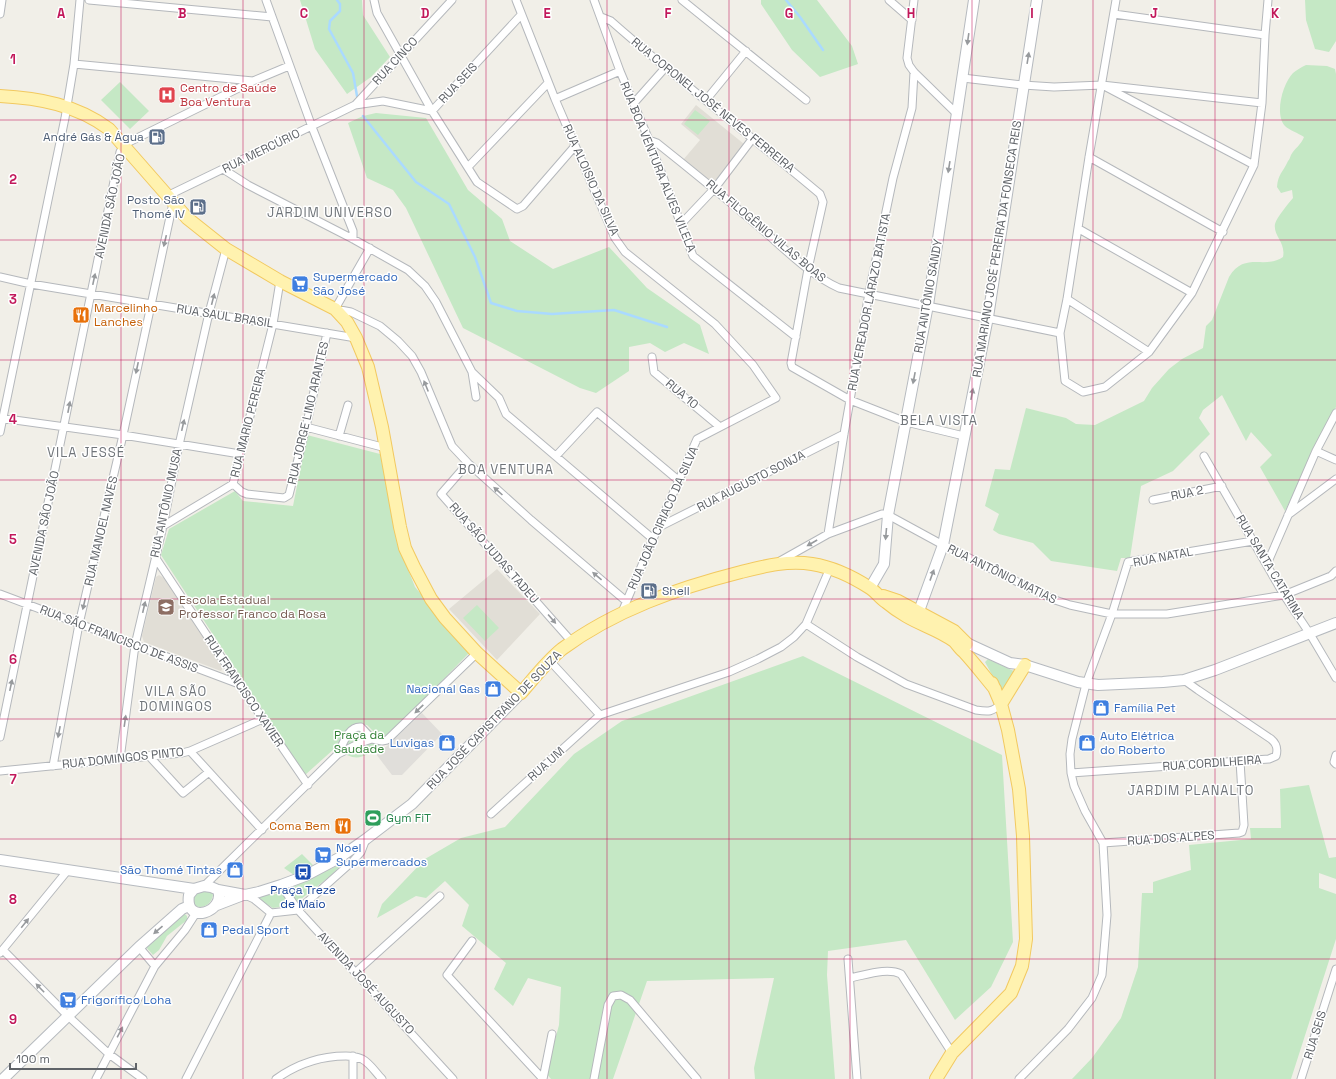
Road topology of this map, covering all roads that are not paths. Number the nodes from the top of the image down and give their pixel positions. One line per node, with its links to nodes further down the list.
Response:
1 (2, 0): 16 (street)
2 (80, 0): 25 (street)
3 (89, 0): 19 (street)
4 (266, 0): 19 (street)
5 (374, 0): 24 (street)
6 (452, 0): 24 (street, RUA CINCO)
7 (516, 0): 18 (street, RUA ALOISIO DA SILVA)
8 (594, 0): 20 (street, RUA BOA VENTURA ALVES VILELA)
9 (682, 0): 23 (street)
10 (889, 0): 21 (street)
11 (914, 0): 21 (street)
12 (974, 0): 30 (street, RUA ANTÔNIO SANDY, one-way to 30)
13 (1037, 0): 33 (street, RUA MARIANO JOSÉ PEREIRA DA FONSECA REIS, one-way to 13)
14 (1116, 0): 17 (street)
15 (1268, 0): 22 (street)
16 (0, 14)
17 (1114, 14): 22 (street); 34 (street)
18 (521, 15): 32 (street, RUA ALOISIO DA SILVA); 43 (street, RUA SEIS)
19 (272, 17): 26 (street)
20 (600, 17): 27 (street, RUA CORONEL JOSÉ NEVES FERREIRA); 28 (street, RUA BOA VENTURA ALVES VILELA)
21 (912, 20): 29 (street)
22 (1265, 35): 40 (street)
23 (746, 51): 37 (street); 38 (street)
24 (401, 56): 41 (street, RUA CINCO); 43 (street)
25 (74, 64): 31 (street); 42 (street)
26 (289, 66): 31 (street); 45 (street)
27 (665, 68): 37 (street, RUA CORONEL JOSÉ NEVES FERREIRA); 39 (street)
28 (620, 71): 36 (street); 39 (street, RUA BOA VENTURA ALVES VILELA)
29 (914, 72): 44 (street); 66 (street, RUA VEREADOR LÁRAZO BATISTA)
30 (963, 78): 33 (street); 44 (street, RUA ANTÔNIO SANDY)
31 (253, 81): 48 (street)
32 (548, 83): 36 (street, RUA ALOISIO DA SILVA); 52 (street)
33 (1023, 85): 34 (street); 74 (street, RUA MARIANO JOSÉ PEREIRA DA FONSECA REIS)
34 (1102, 85): 40 (street); 50 (street); 51 (street)
35 (0, 96): 42 (main road)
36 (555, 99): 49 (street, RUA ALOISIO DA SILVA)
37 (706, 100): 46 (street, RUA CORONEL JOSÉ NEVES FERREIRA)
38 (806, 100)
39 (634, 103): 47 (street, RUA BOA VENTURA ALVES VILELA)
40 (1262, 103): 51 (street)
41 (355, 105): 43 (street, RUA SEIS); 45 (street, RUA MERCÚRIO)
42 (67, 106): 48 (main road); 65 (street)
43 (432, 111): 52 (street)
44 (957, 114): 71 (street, RUA ANTÔNIO SANDY, one-way to 71)
45 (312, 127): 53 (street, RUA MERCÚRIO); 59 (street)
46 (753, 138): 54 (street); 62 (street, RUA CORONEL JOSÉ NEVES FERREIRA)
47 (650, 140): 54 (street, RUA FILOGÊNIO VILAS BOAS); 56 (street, RUA BOA VENTURA ALVES VILELA)
48 (124, 145): 55 (main road); 68 (street, AVENIDA SÃO JOÃO, one-way to 48)
49 (575, 146): 52 (street); 84 (street, RUA ALOISIO DA SILVA)
50 (1089, 156): 57 (street); 58 (street)
51 (1254, 165): 58 (street)
52 (468, 167)
53 (223, 169): 55 (street, RUA MERCÚRIO); 59 (street)
54 (715, 188): 56 (street); 62 (street, RUA FILOGÊNIO VILAS BOAS)
55 (170, 199): 61 (main road); 70 (street, RUA MANOEL NAVES, one-way to 70)
56 (681, 224): 78 (street, RUA BOA VENTURA ALVES VILELA)
57 (1079, 229): 67 (street); 69 (street)
58 (1222, 232): 67 (street)
59 (352, 239): 60 (street)
60 (370, 248): 72 (street); 82 (street)
61 (226, 249): 64 (main road); 73 (street, RUA ANTÔNIO MUSA, one-way to 61)
62 (808, 269): 66 (street, RUA FILOGÊNIO VILAS BOAS); 78 (street)
63 (0, 277): 65 (street, RUA SAUL BRASIL)
64 (280, 280): 72 (main road); 75 (street, RUA MARIO PEREIRA)
65 (31, 284): 68 (street, RUA SAUL BRASIL); 88 (street)
66 (869, 293): 71 (street, RUA FILOGÊNIO VILAS BOAS); 85 (street, RUA VEREADOR LÁRAZO BATISTA)
67 (1192, 293): 80 (street)
68 (91, 294): 70 (street, RUA SAUL BRASIL); 90 (street, AVENIDA SÃO JOÃO, one-way to 68)
69 (1067, 299): 76 (street); 80 (street)
70 (151, 304): 73 (street, RUA SAUL BRASIL); 95 (street, RUA MANOEL NAVES, one-way to 95)
71 (928, 305): 74 (street, RUA FILOGÊNIO VILAS BOAS); 89 (street, RUA ANTÔNIO SANDY, one-way to 89)
72 (336, 308): 79 (main road); 105 (street, one-way to 72)
73 (209, 313): 75 (street, RUA SAUL BRASIL); 98 (street, RUA ANTÔNIO MUSA, one-way to 73)
74 (988, 318): 76 (street, RUA FILOGÊNIO VILAS BOAS); 97 (street, RUA MARIANO JOSÉ PEREIRA DA FONSECA REIS, one-way to 74)
75 (273, 324): 77 (street, RUA SAUL BRASIL); 101 (street, RUA MARIO PEREIRA)
76 (1060, 332): 80 (street)
77 (327, 333): 79 (street, RUA SAUL BRASIL); 91 (street, RUA JORGE LINO ARANTES)
78 (796, 337): 85 (street)
79 (356, 338): 99 (main road)
80 (1150, 352)
81 (652, 357): 92 (street, RUA 10)
82 (472, 372): 83 (street); 102 (street)
83 (476, 397)
84 (776, 398): 92 (street, RUA JOÃO CIRIACO DA SILVA)
85 (850, 400): 89 (street); 94 (street, RUA VEREADOR LÁRAZO BATISTA)
86 (348, 405): 96 (street)
87 (1336, 413): 100 (street)
88 (1, 418): 90 (street); 93 (street)
89 (906, 422): 97 (street); 111 (street, RUA ANTÔNIO SANDY)
90 (65, 426): 95 (street); 127 (street, AVENIDA SÃO JOÃO)
91 (306, 427): 96 (street); 108 (street, RUA JORGE LINO ARANTES)
92 (720, 427): 107 (street, RUA JOÃO CIRIACO DA SILVA)
93 (0, 432)
94 (844, 434): 114 (street, RUA AUGUSTO SONJA); 115 (street, RUA VEREADOR LÁRAZO BATISTA)
95 (123, 435): 98 (street); 133 (street, RUA MANOEL NAVES, one-way to 133)
96 (339, 436): 99 (street)
97 (964, 436): 118 (street, RUA MARIANO JOSÉ PEREIRA DA FONSECA REIS)
98 (179, 445): 101 (street); 113 (street, RUA ANTÔNIO MUSA)
99 (386, 448): 141 (main road)
100 (1316, 451): 104 (street); 112 (street)
101 (240, 454): 108 (street, RUA MARIO PEREIRA)
102 (556, 456): 107 (street); 116 (street)
103 (1204, 456): 109 (street, RUA SANTA CATARINA)
104 (1336, 460)
105 (468, 464): 128 (street, one-way to 105); 138 (street, RUA SÃO JUDAS TADEU, one-way to 138)
106 (1336, 479): 112 (street)
107 (678, 480): 114 (street, RUA JOÃO CIRIACO DA SILVA)
108 (233, 484): 113 (street, RUA MARIO PEREIRA)
109 (1222, 486): 110 (street, RUA 2); 117 (street, RUA SANTA CATARINA)
110 (1153, 500)
111 (888, 515): 115 (street); 118 (street, RUA ANTÔNIO MATIAS); 124 (street, RUA ANTÔNIO SANDY, one-way to 124)
112 (1288, 515): 121 (street)
113 (163, 526): 119 (street, RUA ANTÔNIO MUSA)
114 (659, 527): 116 (street, RUA JOÃO CIRIACO DA SILVA)
115 (828, 534): 120 (street, one-way to 120)
116 (653, 539): 128 (street, RUA JOÃO CIRIACO DA SILVA)
117 (1253, 541): 121 (street, RUA SANTA CATARINA); 130 (street, RUA NATAL)
118 (943, 545): 129 (street, RUA MARIANO JOSÉ PEREIRA DA FONSECA REIS, one-way to 118); 130 (street, RUA ANTÔNIO MATIAS)
119 (155, 557): 140 (street, RUA ANTÔNIO MUSA, one-way to 119); 146 (street, RUA FRANCISCO XAVIER)
120 (774, 564): 122 (main road, RUA JOSÉ CAPISTRANO DE SOUZA); 128 (main road, RUA JOSÉ CAPISTRANO DE SOUZA)
121 (1267, 564): 126 (street, RUA SANTA CATARINA)
122 (830, 568): 124 (main road, RUA JOSÉ CAPISTRANO DE SOUZA); 134 (street)
123 (1336, 571): 126 (street, RUA ANTÔNIO MATIAS)
124 (874, 591): 129 (main road, RUA JOSÉ CAPISTRANO DE SOUZA); 131 (main road, RUA JOSÉ CAPISTRANO DE SOUZA)
125 (0, 594): 127 (street, RUA SÃO FRANCISCO DE ASSIS)
126 (1284, 595): 130 (street, RUA ANTÔNIO MATIAS); 137 (street, RUA SANTA CATARINA)
127 (27, 604): 133 (street, RUA SÃO FRANCISCO DE ASSIS); 153 (street, AVENIDA SÃO JOÃO, one-way to 127)
128 (624, 607): 138 (main road, RUA JOSÉ CAPISTRANO DE SOUZA)
129 (919, 612): 131 (main road); 136 (main road, RUA JOSÉ CAPISTRANO DE SOUZA)
130 (1112, 614): 147 (street, RUA NATAL)
131 (907, 617): 135 (main road, RUA JOSÉ CAPISTRANO DE SOUZA)
132 (1336, 623): 137 (street, RUA JOSÉ CAPISTRANO DE SOUZA)
133 (79, 624): 140 (street, RUA SÃO FRANCISCO DE ASSIS); 160 (street, RUA MANOEL NAVES, one-way to 160)
134 (806, 624): 150 (street); 151 (street)
135 (926, 625): 139 (street, RUA JOSÉ CAPISTRANO DE SOUZA); 148 (main road)
136 (954, 631): 139 (main road); 143 (street, RUA JOSÉ CAPISTRANO DE SOUZA)
137 (1310, 634): 144 (street, RUA SANTA CATARINA); 145 (street, RUA JOSÉ CAPISTRANO DE SOUZA)
138 (572, 642): 142 (main road, RUA JOSÉ CAPISTRANO DE SOUZA)
139 (966, 643): 143 (street, RUA JOSÉ CAPISTRANO DE SOUZA); 148 (main road)
140 (135, 645): 146 (street, RUA SÃO FRANCISCO DE ASSIS); 158 (street, RUA ANTÔNIO MUSA, one-way to 140)
141 (477, 653): 149 (main road); 154 (street, one-way to 154)
142 (550, 660): 149 (main road, RUA JOSÉ CAPISTRANO DE SOUZA); 151 (street)
143 (1025, 665): 147 (street, RUA JOSÉ CAPISTRANO DE SOUZA); 150 (main road)
144 (1336, 678)
145 (1184, 680): 147 (street, RUA JOSÉ CAPISTRANO DE SOUZA); 159 (street, RUA CORDILHEIRA)
146 (239, 684): 152 (street, RUA FRANCISCO XAVIER)
147 (1086, 684): 163 (street, RUA NATAL)
148 (995, 689): 150 (main road)
149 (520, 693): 168 (street, RUA JOSÉ CAPISTRANO DE SOUZA)
150 (1001, 704): 191 (main road)
151 (600, 715): 165 (street, RUA UM)
152 (262, 719): 155 (street, RUA DOMINGOS PINTO); 164 (street, RUA FRANCISCO XAVIER)
153 (0, 737)
154 (372, 739): 156 (street); 156 (street)
155 (190, 751): 157 (street, RUA DOMINGOS PINTO); 162 (street)
156 (338, 754): 164 (street)
157 (149, 756): 158 (street, RUA DOMINGOS PINTO); 162 (street)
158 (120, 759): 160 (street, RUA DOMINGOS PINTO)
159 (1240, 761): 163 (street, RUA CORDILHEIRA); 167 (street, RUA DOS ALPES)
160 (53, 766): 161 (street, RUA DOMINGOS PINTO)
161 (0, 771)
162 (209, 772): 166 (street)
163 (1071, 773): 167 (street, RUA NATAL)
164 (308, 785): 166 (street)
165 (491, 814)
166 (262, 830): 173 (street)
167 (1103, 843): 207 (street)
168 (351, 856): 172 (street, RUA JOSÉ CAPISTRANO DE SOUZA); 179 (street, RUA JOSÉ CAPISTRANO DE SOUZA)
169 (0, 860): 170 (street)
170 (68, 870): 171 (street); 183 (street, one-way to 170)
171 (173, 885): 173 (street); 178 (street)
172 (281, 886): 175 (street, RUA JOSÉ CAPISTRANO DE SOUZA); 179 (street, AVENIDA JOSÉ AUGUSTO)
173 (199, 888): 174 (street); 178 (street)
174 (218, 890): 175 (street, RUA JOSÉ CAPISTRANO DE SOUZA); 177 (street)
175 (245, 895): 177 (street); 180 (street, RUA JOSÉ CAPISTRANO DE SOUZA)
176 (440, 896): 187 (street)
177 (217, 905): 178 (street)
178 (191, 906): 182 (street, one-way to 182); 185 (street)
179 (298, 910): 180 (street); 187 (street, AVENIDA JOSÉ AUGUSTO)
180 (271, 913): 198 (street)
181 (472, 942): 202 (street)
182 (139, 947): 185 (street); 189 (street)
183 (2, 952): 189 (street, one-way to 183)
184 (848, 959): 188 (street)
185 (155, 966): 192 (street, one-way to 185)
186 (1336, 969): 208 (street, RUA SEIS)
187 (356, 972): 201 (street, AVENIDA JOSÉ AUGUSTO)
188 (850, 978): 191 (street); 205 (street)
189 (68, 1016): 192 (street); 195 (street)
190 (552, 1034): 202 (street)
191 (952, 1053): 206 (main road)
192 (109, 1054): 196 (street); 197 (street)
193 (353, 1056): 194 (street); 199 (street); 200 (street)
194 (277, 1078)
195 (3, 1079)
196 (96, 1079)
197 (143, 1079)
198 (186, 1079)
199 (353, 1079)
200 (382, 1079)
201 (454, 1079)
202 (543, 1079)
203 (594, 1079): 204 (street)
204 (697, 1079)
205 (857, 1079)
206 (936, 1079)
207 (1019, 1079)
208 (1301, 1079)

